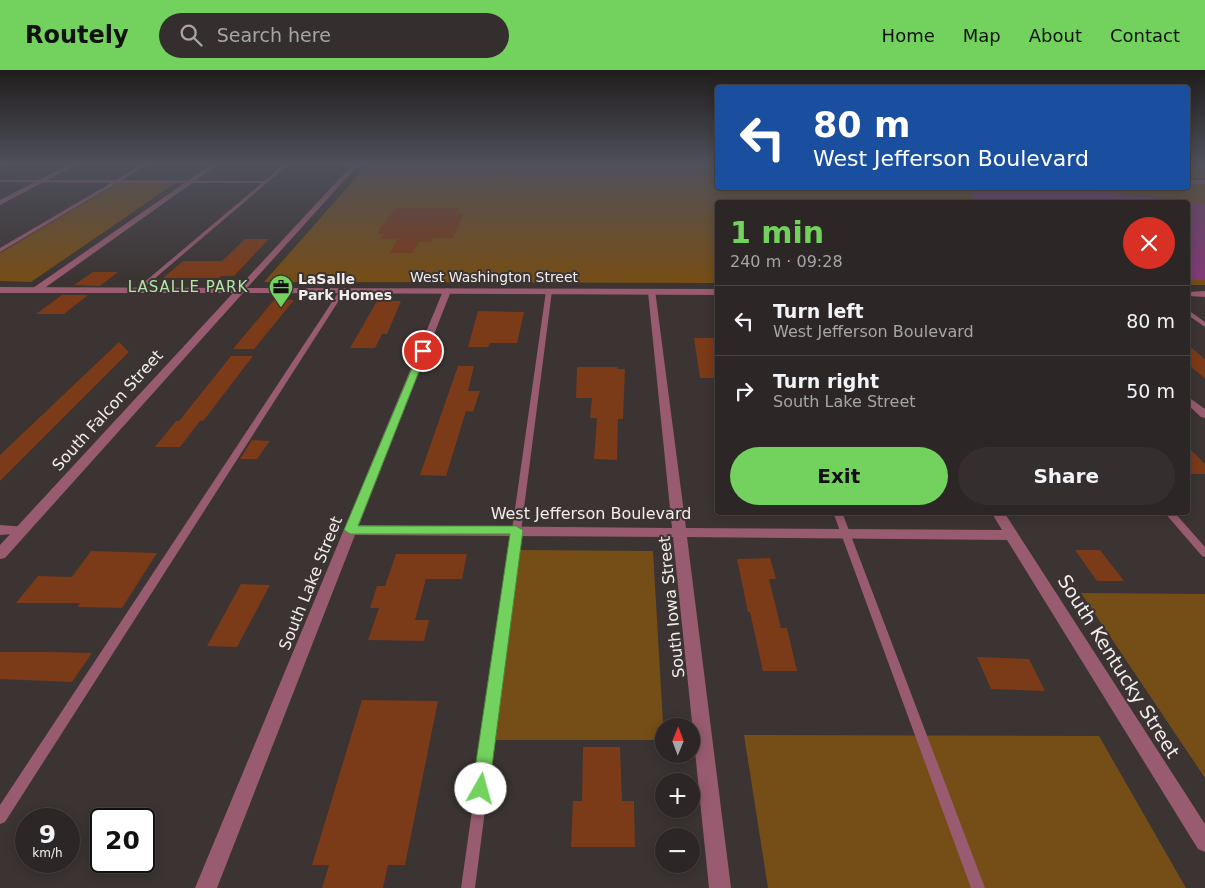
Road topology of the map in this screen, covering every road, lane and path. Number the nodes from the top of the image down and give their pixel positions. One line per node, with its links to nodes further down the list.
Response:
1 (82, 202): 5 (lane)
2 (162, 202): 7 (street)
3 (242, 202): 8 (lane)
4 (321, 202): 9 (street, South Falcon Street)
5 (0, 250)
6 (0, 290): 7 (street, West Washington Street)
7 (36, 290): 8 (street, West Washington Street)
8 (138, 290): 9 (street, West Washington Street)
9 (240, 291): 10 (street, West Washington Street); 25 (street, South Falcon Street)
10 (342, 291): 11 (street, West Washington Street); 33 (lane)
11 (447, 291): 12 (street, West Washington Street); 26 (street, South Lake Street)
12 (548, 291): 13 (street, West Washington Street); 27 (lane)
13 (652, 292): 14 (street, West Washington Street); 28 (street, South Iowa Street)
14 (715, 292)
15 (1190, 294): 16 (street)
16 (1205, 294)
17 (1190, 314): 18 (lane)
18 (1205, 325)
19 (1190, 402): 20 (street)
20 (1205, 415)
21 (838, 515): 29 (lane)
22 (998, 515): 30 (street, South Kentucky Street)
23 (1171, 515): 31 (lane)
24 (0, 530): 25 (street)
25 (22, 530): 32 (street, South Falcon Street)
26 (350, 530): 27 (street, West Jefferson Boulevard); 35 (street, South Lake Street)
27 (516, 530): 28 (street, West Jefferson Boulevard); 36 (lane)
28 (680, 531): 29 (street, West Jefferson Boulevard); 37 (street, South Iowa Street)
29 (844, 533): 30 (street, West Jefferson Boulevard); 38 (lane)
30 (1010, 535): 34 (street, South Kentucky Street)
31 (1205, 553)
32 (0, 554)
33 (0, 817)
34 (1205, 842)
35 (206, 888)
36 (468, 888)
37 (720, 888)
38 (978, 888)

